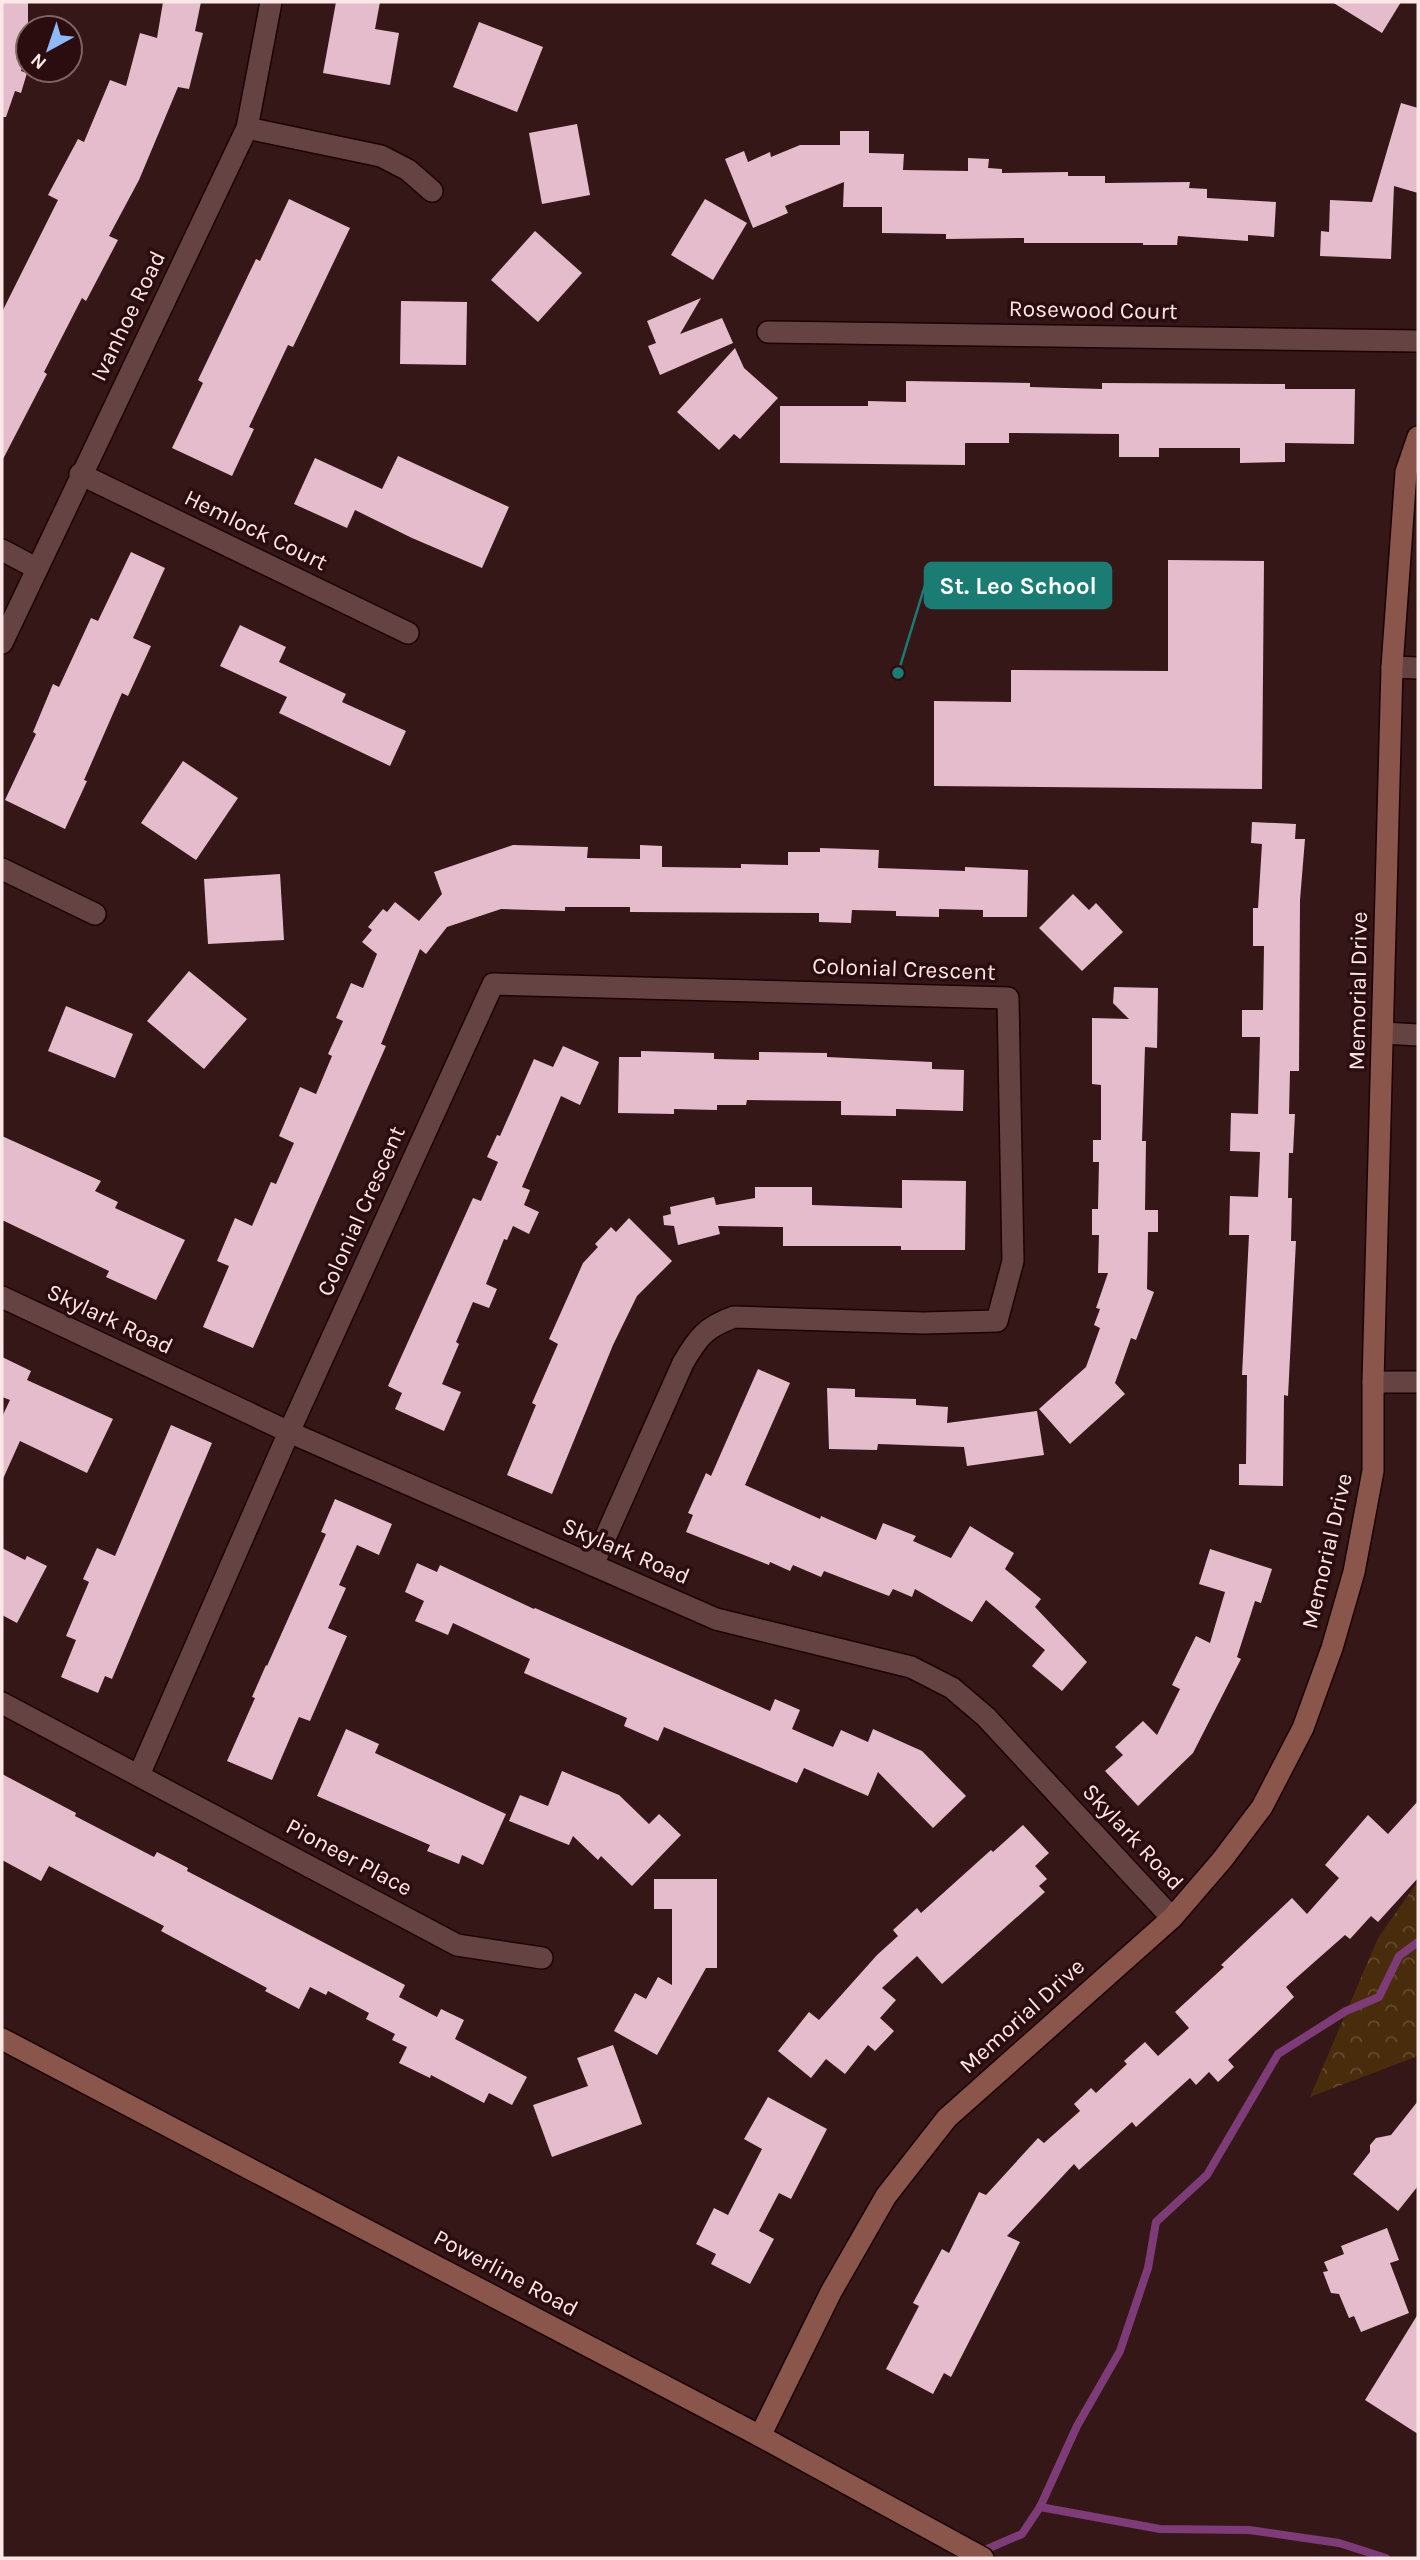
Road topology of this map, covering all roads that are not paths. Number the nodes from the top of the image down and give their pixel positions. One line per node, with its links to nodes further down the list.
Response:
1 (271, 2): 2 (street, Ivanhoe Road)
2 (247, 128): 3 (street); 7 (street, Ivanhoe Road)
3 (432, 191)
4 (768, 332): 5 (street, Rosewood Court)
5 (1418, 341)
6 (1418, 437): 12 (main road, Memorial Drive)
7 (80, 474): 9 (street, Ivanhoe Road); 10 (street, Hemlock Court)
8 (2, 550): 9 (street)
9 (36, 568): 11 (street, Ivanhoe Road)
10 (408, 633)
11 (2, 643)
12 (1392, 667): 13 (street); 16 (main road, Memorial Drive)
13 (1418, 668)
14 (2, 869): 15 (street)
15 (95, 915)
16 (1383, 1033): 17 (street); 19 (main road, Memorial Drive)
17 (1418, 1035)
18 (2, 1297): 21 (street, Skylark Road)
19 (1373, 1382): 20 (street); 25 (main road, Memorial Drive)
20 (1418, 1382)
21 (289, 1432): 22 (street, Skylark Road); 22 (street, Colonial Crescent); 24 (street)
22 (593, 1566): 25 (street, Skylark Road)
23 (2, 1703): 24 (street, Pioneer Place)
24 (139, 1775): 26 (street, Pioneer Place)
25 (1172, 1918): 28 (main road, Memorial Drive)
26 (542, 1958)
27 (2, 2039): 28 (main road, Powerline Road)
28 (760, 2436): 29 (main road, Powerline Road)
29 (983, 2558)

